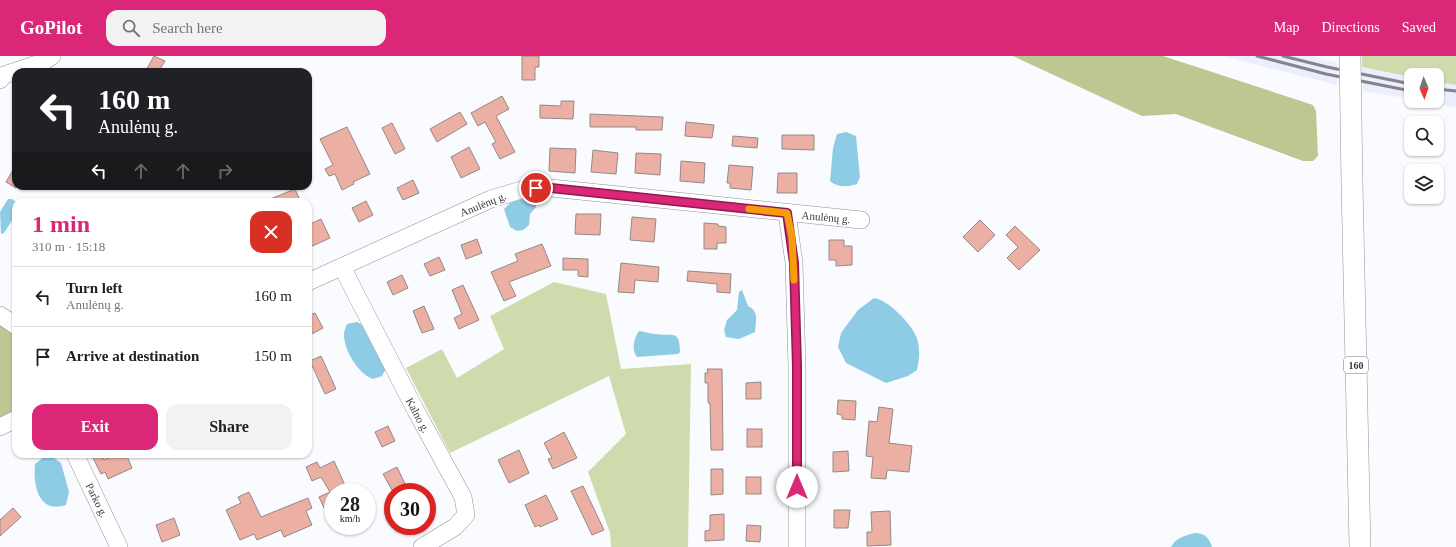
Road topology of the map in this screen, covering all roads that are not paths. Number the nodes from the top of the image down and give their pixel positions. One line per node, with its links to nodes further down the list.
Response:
1 (52, 56): 3 (street)
2 (1350, 56): 18 (main road, 160, bridge)
3 (25, 68)
4 (12, 72): 5 (street)
5 (0, 80)
6 (787, 213): 7 (street, Anulėnų g.); 8 (street, Anulėnų g.); 17 (street)
7 (861, 220)
8 (342, 267): 9 (street, Anulėnų g.); 16 (street, Kalno g.)
9 (312, 280)
10 (0, 315): 11 (street)
11 (12, 323)
12 (12, 421): 13 (street)
13 (0, 427)
14 (77, 458): 15 (street, Parko g.)
15 (119, 547)
16 (422, 547)
17 (797, 547)
18 (1360, 547)

